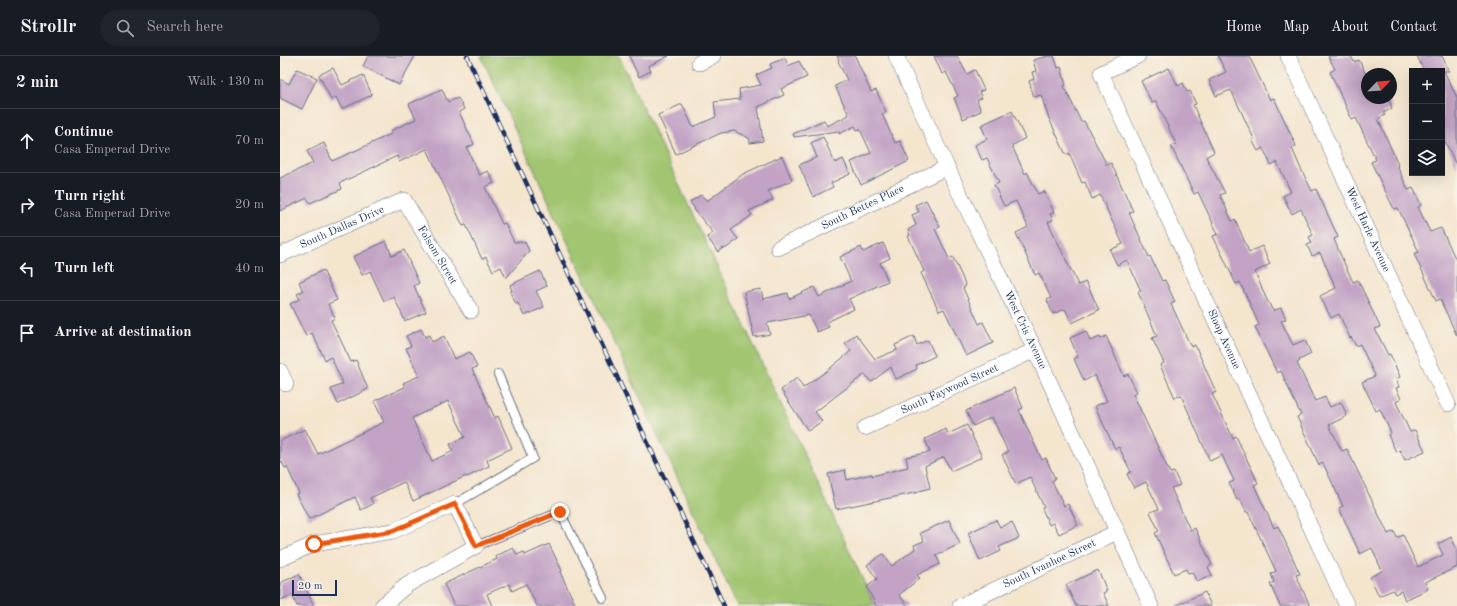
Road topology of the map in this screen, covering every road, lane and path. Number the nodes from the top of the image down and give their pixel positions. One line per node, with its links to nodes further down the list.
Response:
1 (713, 56): 5 (street)
2 (896, 56): 6 (street, West Cris Avenue)
3 (1138, 56): 23 (street, Sloop Avenue)
4 (1288, 56): 13 (street, West Harle Avenue)
5 (699, 62)
6 (947, 167): 8 (street, South Bettes Place); 11 (street, West Cris Avenue)
7 (404, 200): 9 (street, South Dallas Drive); 10 (street, Folsom Street)
8 (778, 248)
9 (280, 255)
10 (471, 311)
11 (1035, 350): 14 (street, South Faywood Street); 16 (street, West Cris Avenue)
12 (498, 374): 15 (lane)
13 (1448, 404)
14 (865, 428)
15 (455, 504): 17 (street); 18 (street)
16 (1117, 532): 21 (street, South Ivanhoe Street); 22 (street, West Cris Avenue)
17 (476, 546): 19 (lane); 20 (street)
18 (280, 559)
19 (603, 598)
20 (382, 606)
21 (960, 606)
22 (1151, 606)
23 (1347, 606)

